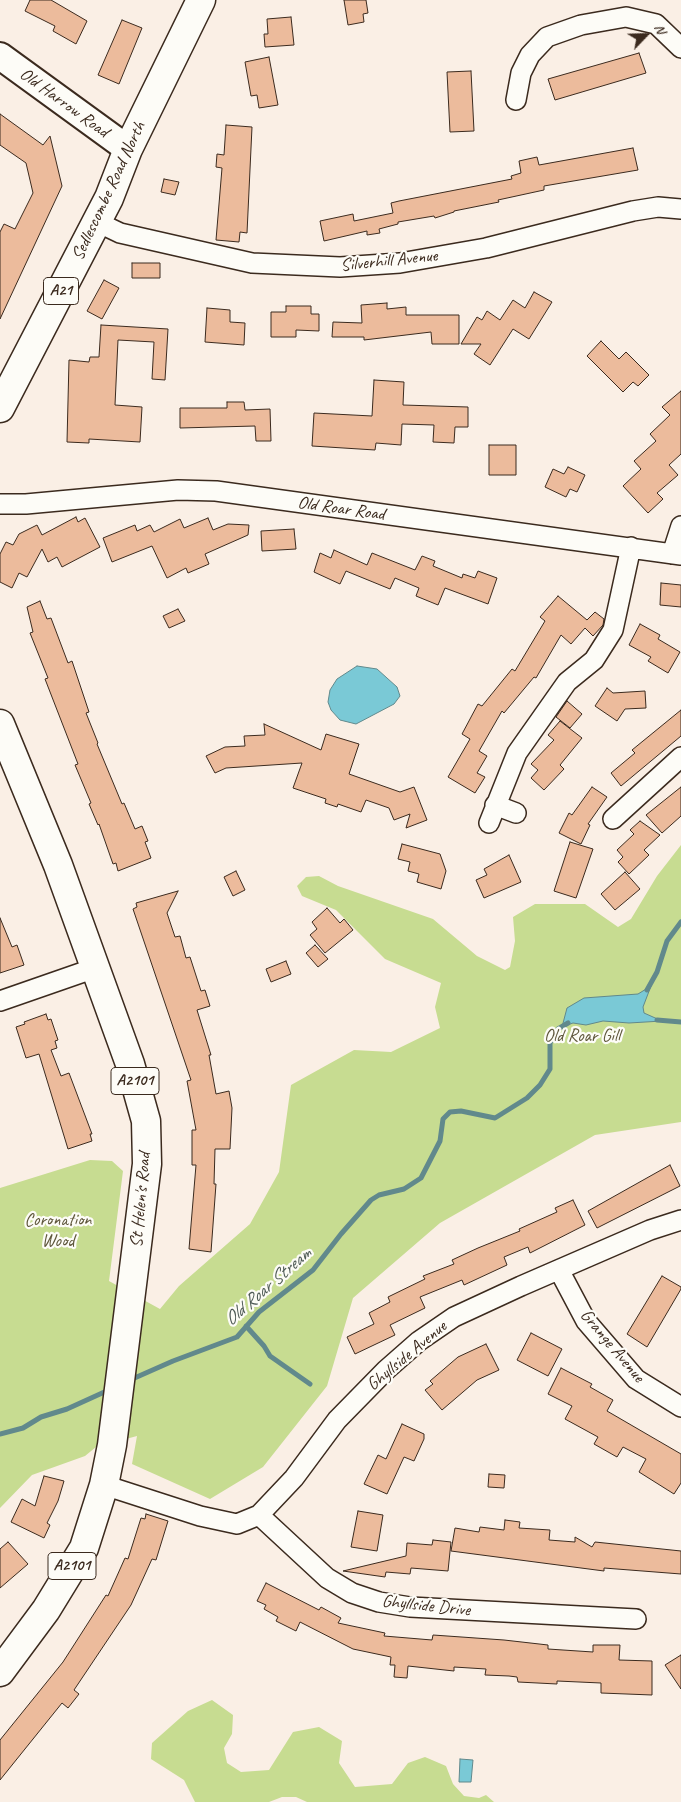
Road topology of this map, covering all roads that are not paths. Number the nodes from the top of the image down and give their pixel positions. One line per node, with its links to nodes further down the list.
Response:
1 (201, 0): 5 (main road, Sedlescombe Road North / A21)
2 (681, 48): 4 (street)
3 (0, 56): 5 (street, Old Harrow Road)
4 (516, 100)
5 (128, 149): 7 (main road, Sedlescombe Road North / A21)
6 (681, 209): 7 (street, Silverhill Avenue)
7 (97, 222): 8 (main road, Sedlescombe Road North / A21)
8 (0, 408)
9 (0, 504): 11 (street, Old Roar Road)
10 (681, 526): 12 (street)
11 (631, 547): 12 (street, Old Roar Road); 15 (street)
12 (676, 554)
13 (0, 724): 19 (main road, St Helen's Road / A2101)
14 (681, 757): 17 (street)
15 (495, 805): 16 (street); 18 (street)
16 (516, 813)
17 (613, 819)
18 (489, 823)
19 (95, 968): 20 (street); 24 (main road, St Helen's Road / A2101)
20 (0, 1001)
21 (681, 1220): 22 (street, Ghyllside Avenue)
22 (559, 1270): 23 (street, Grange Avenue); 25 (street, Ghyllside Avenue)
23 (681, 1407)
24 (104, 1485): 25 (street); 27 (main road, St Helen's Road / A2101)
25 (259, 1514): 26 (street, Ghyllside Drive)
26 (636, 1619)
27 (0, 1672)

